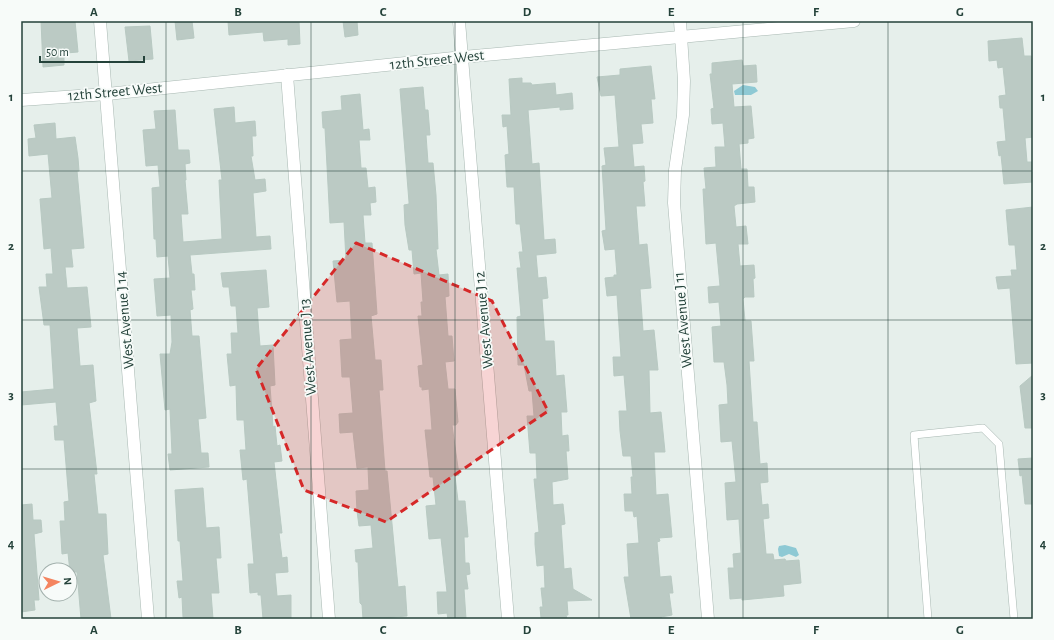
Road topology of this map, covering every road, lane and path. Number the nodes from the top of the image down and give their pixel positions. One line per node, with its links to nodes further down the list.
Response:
1 (100, 21): 8 (street, West Avenue J 14)
2 (459, 21): 6 (street, West Avenue J 12)
3 (680, 21): 5 (street, West Avenue J 11)
4 (854, 21): 5 (street, 12th Street West)
5 (681, 36): 6 (street, 12th Street West); 13 (street, West Avenue J 11)
6 (463, 57): 7 (street, 12th Street West); 12 (street, West Avenue J 12)
7 (287, 75): 8 (street, 12th Street West); 11 (street, West Avenue J 13)
8 (107, 94): 9 (street, 12th Street West); 10 (street, West Avenue J 14)
9 (21, 100)
10 (148, 619)
11 (329, 619)
12 (508, 619)
13 (708, 619)
14 (928, 619): 15 (lane)
15 (1014, 619)

